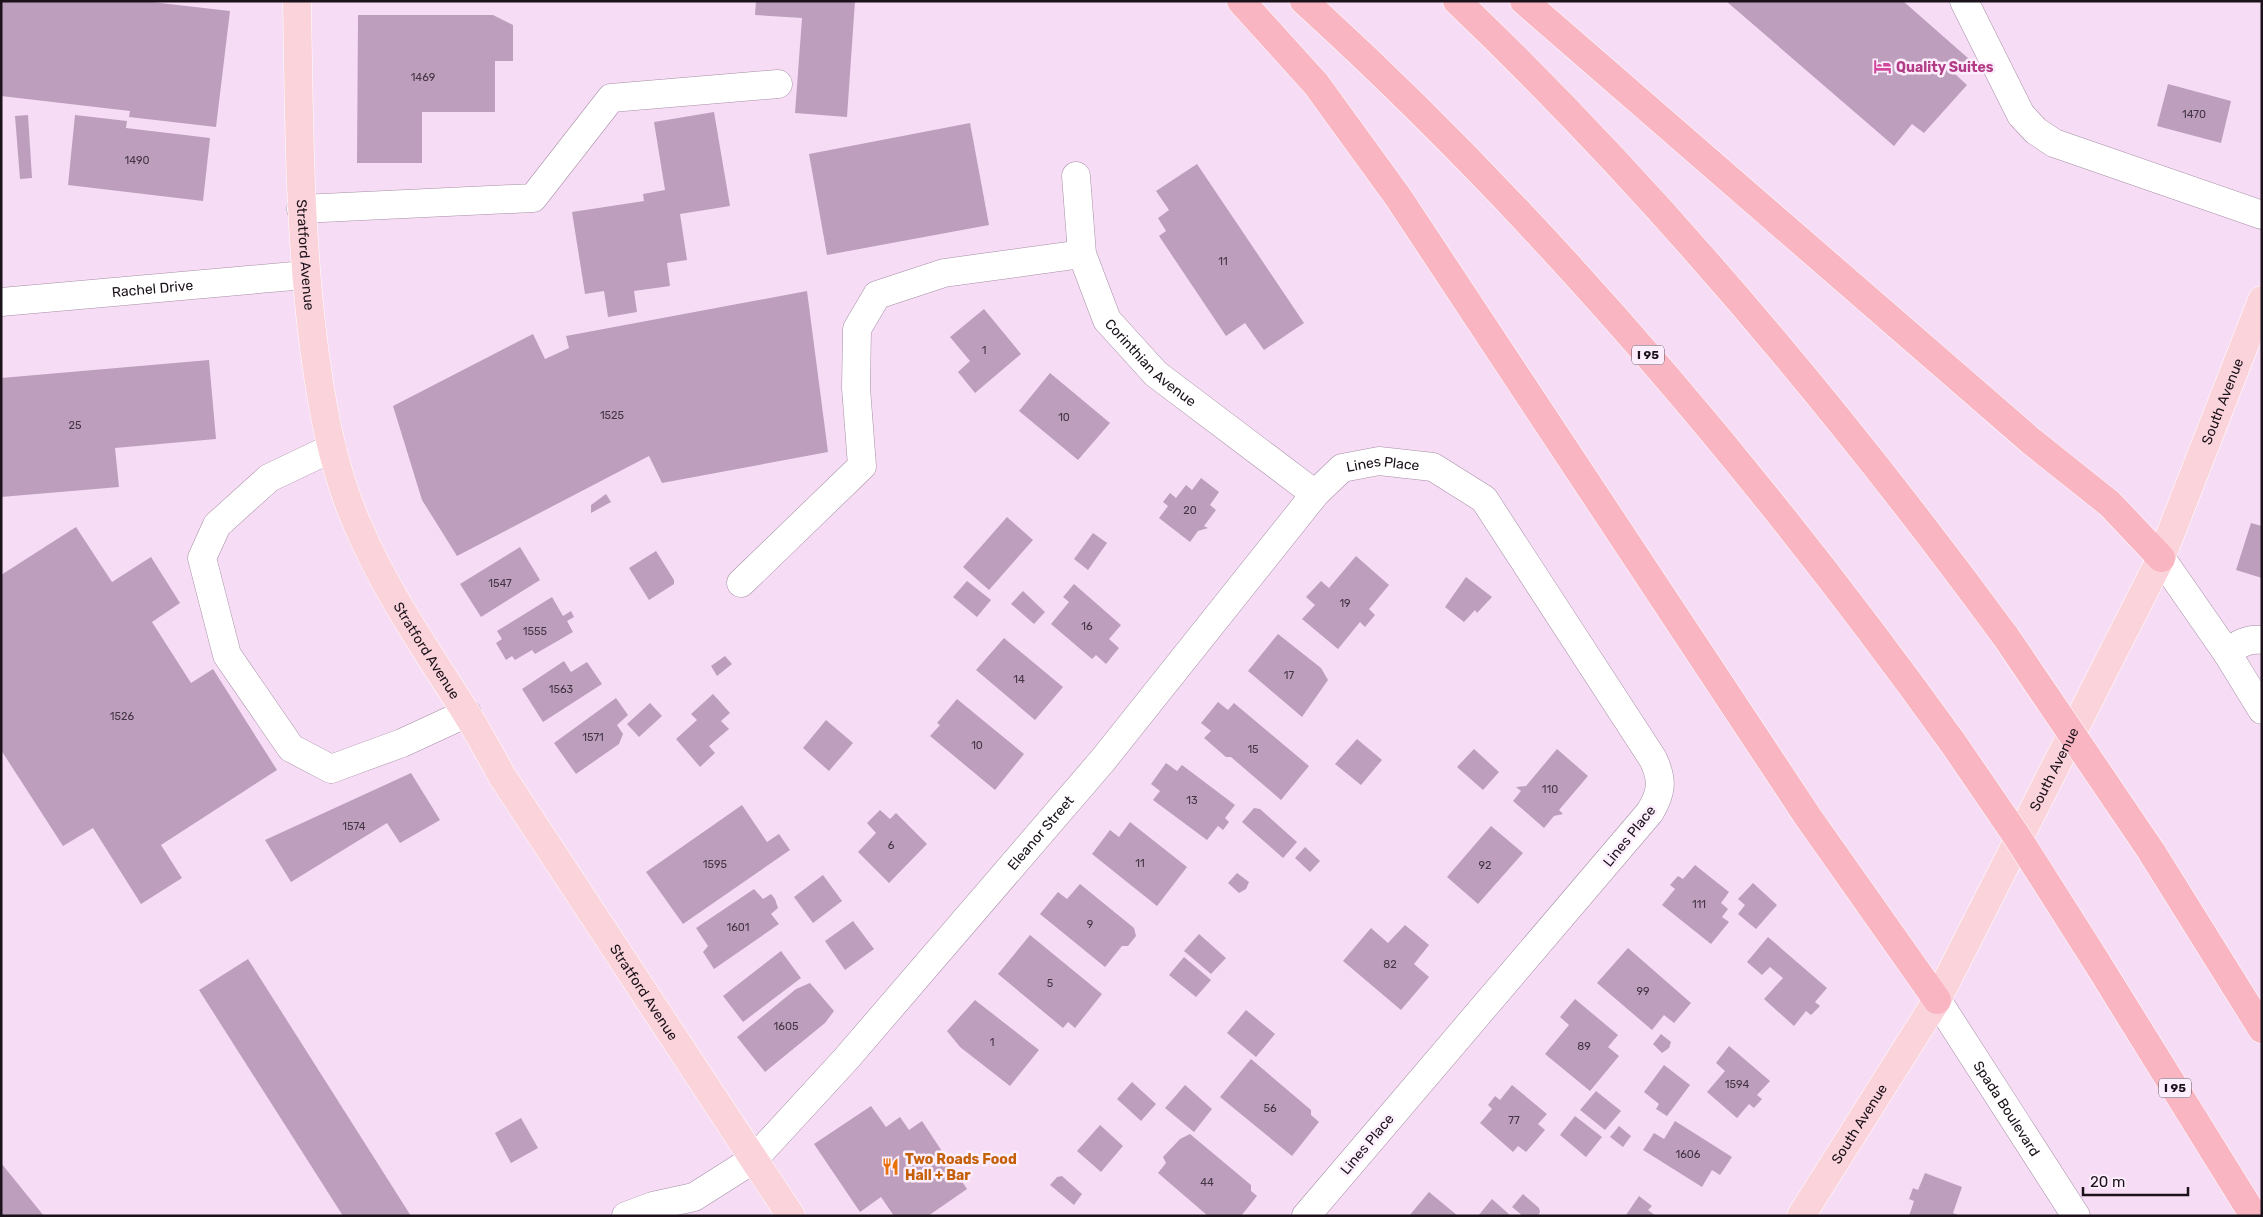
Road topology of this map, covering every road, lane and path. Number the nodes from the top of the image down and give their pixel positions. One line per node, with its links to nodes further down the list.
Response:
1 (297, 1): 9 (main road, Stratford Avenue)
2 (1241, 1): 23 (highway)
3 (1304, 1): 32 (highway, I 95, bridge)
4 (1457, 1): 24 (highway, bridge)
5 (1524, 1): 17 (highway)
6 (1964, 1): 10 (street)
7 (778, 84): 9 (street)
8 (1076, 176): 11 (street, Corinthian Avenue)
9 (301, 209): 12 (main road, Stratford Avenue)
10 (2262, 215)
11 (1082, 254): 16 (street, Corinthian Avenue); 18 (street)
12 (305, 274): 14 (street, Rachel Drive); 15 (main road, Stratford Avenue)
13 (2262, 300): 17 (main road, South Avenue)
14 (1, 302)
15 (332, 448): 22 (main road, Stratford Avenue); 22 (street)
16 (1314, 494): 25 (street, Eleanor Street); 29 (street, Lines Place)
17 (2162, 558): 20 (street); 23 (main road, South Avenue)
18 (741, 583)
19 (2262, 640): 20 (street)
20 (2227, 653): 21 (street)
21 (2262, 710)
22 (467, 713): 25 (main road, Stratford Avenue)
23 (1936, 1000): 30 (main road, South Avenue); 31 (street, Spada Boulevard)
24 (2262, 1029)
25 (754, 1159): 26 (street, Eleanor Street); 28 (main road, Stratford Avenue)
26 (664, 1210): 27 (street, Eleanor Street)
27 (626, 1216)
28 (791, 1216)
29 (1306, 1216)
30 (1801, 1216)
31 (2076, 1216)
32 (2254, 1216)

